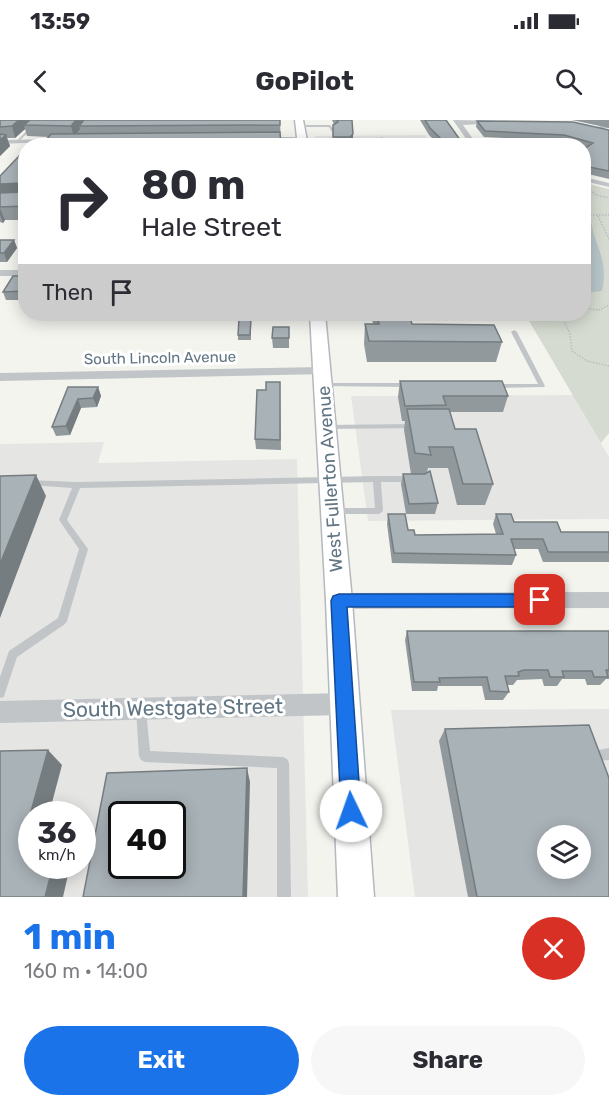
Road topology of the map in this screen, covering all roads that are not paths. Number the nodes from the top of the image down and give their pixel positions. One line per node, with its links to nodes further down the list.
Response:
1 (38, 122): 10 (lane)
2 (457, 122): 4 (street); 12 (street)
3 (300, 123): 5 (lane); 11 (street)
4 (513, 123)
5 (322, 126): 7 (lane); 8 (lane)
6 (609, 126): 9 (street)
7 (333, 131)
8 (323, 132)
9 (609, 132)
10 (20, 138)
11 (302, 138)
12 (469, 138)
13 (0, 142): 14 (street)
14 (16, 142)
15 (591, 184): 16 (street)
16 (609, 185)
17 (0, 273): 18 (street)
18 (18, 273)
19 (318, 321): 22 (street, West Fullerton Avenue)
20 (514, 332): 24 (lane)
21 (0, 377): 22 (street, South Lincoln Avenue)
22 (322, 378): 23 (lane); 26 (street, West Fullerton Avenue)
23 (416, 386)
24 (485, 386)
25 (426, 425): 26 (lane)
26 (326, 427): 30 (street, West Fullerton Avenue)
27 (377, 479): 28 (lane); 30 (lane); 32 (lane)
28 (423, 479)
29 (22, 482): 31 (lane)
30 (330, 482): 31 (lane); 32 (street, West Fullerton Avenue)
31 (77, 485): 35 (lane)
32 (332, 511): 34 (street, West Fullerton Avenue)
33 (609, 600): 34 (street)
34 (339, 601): 36 (street, West Fullerton Avenue)
35 (0, 693)
36 (345, 704): 37 (street, South Westgate Street); 40 (street, West Fullerton Avenue)
37 (141, 708): 38 (street, South Westgate Street); 39 (lane)
38 (0, 712)
39 (284, 897)
40 (356, 897)

